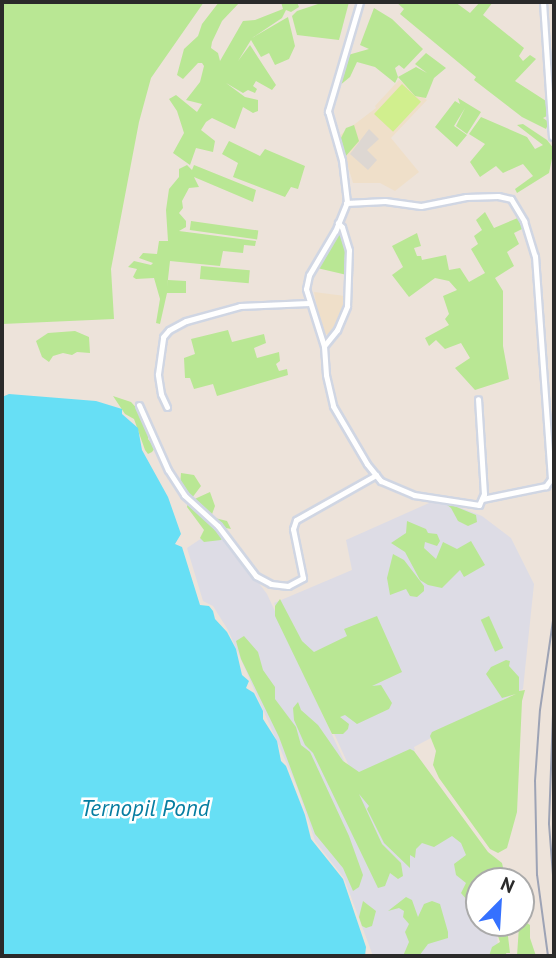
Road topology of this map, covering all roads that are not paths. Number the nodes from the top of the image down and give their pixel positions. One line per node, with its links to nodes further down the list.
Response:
1 (360, 2): 4 (street)
2 (544, 2): 3 (street)
3 (552, 137)
4 (346, 204): 5 (street); 12 (street)
5 (338, 223): 6 (street); 7 (street)
6 (309, 303): 7 (street); 10 (street)
7 (324, 346): 11 (street)
8 (478, 399): 12 (street)
9 (139, 405): 11 (street)
10 (167, 407)
11 (376, 475): 12 (street)
12 (480, 502)

